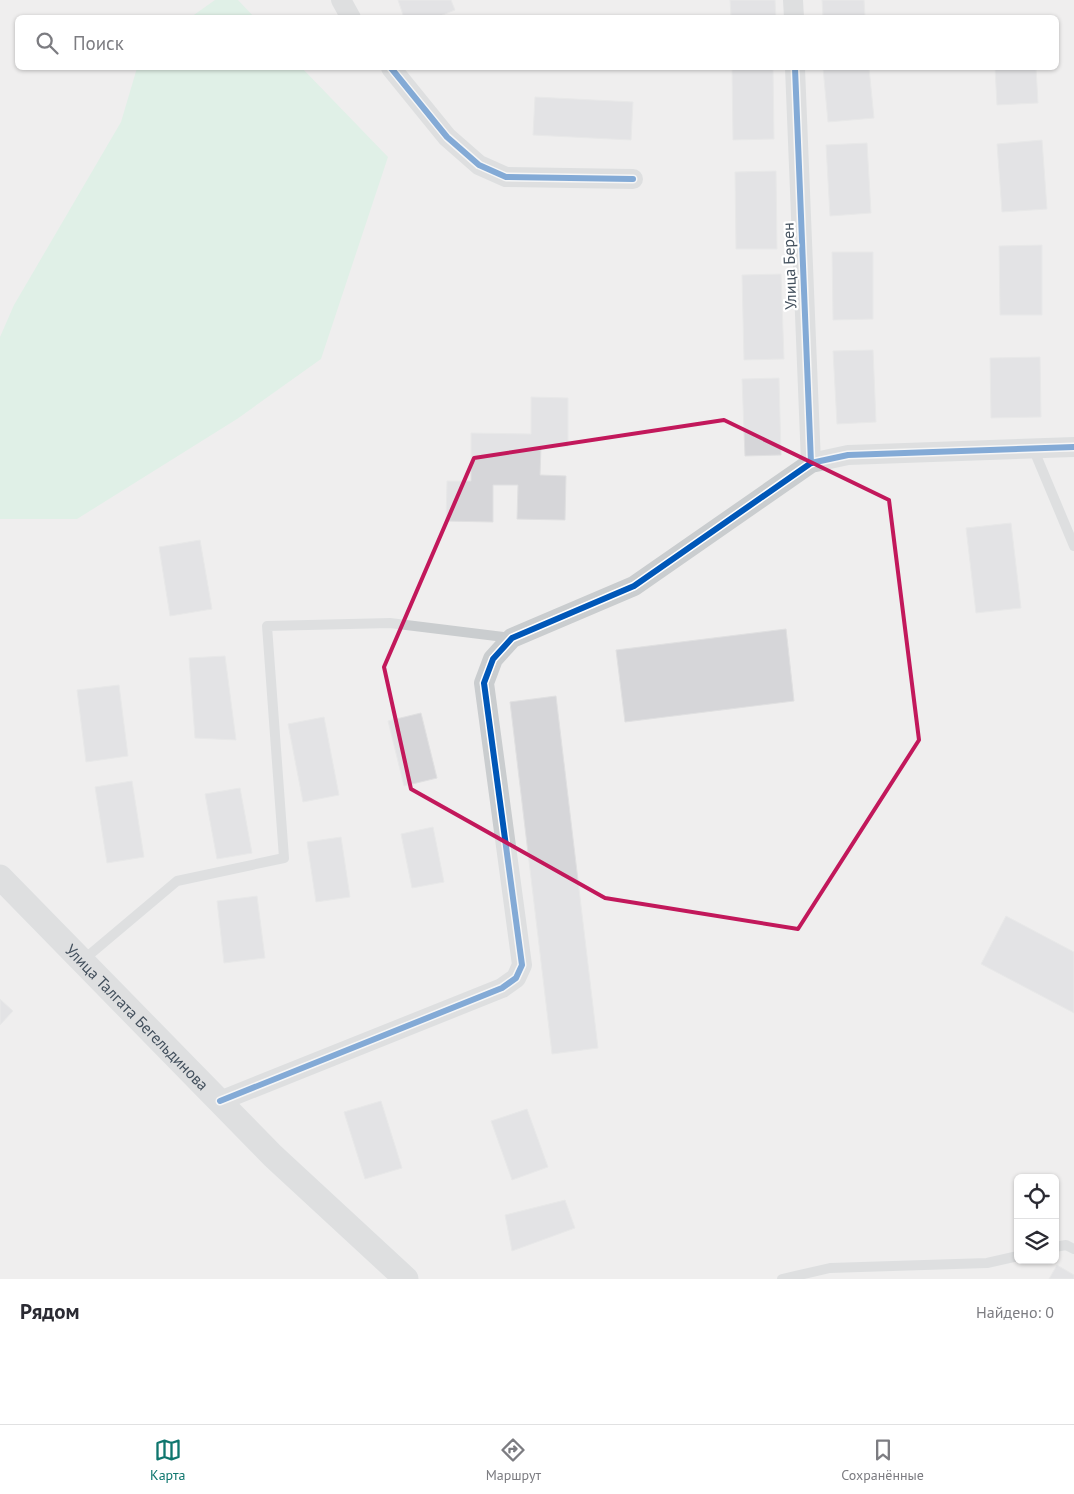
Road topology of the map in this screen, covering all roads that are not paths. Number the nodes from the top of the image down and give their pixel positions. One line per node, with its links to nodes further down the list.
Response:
1 (341, 0): 3 (street)
2 (793, 0): 4 (street)
3 (349, 15)
4 (794, 15)
5 (393, 70): 7 (street)
6 (796, 70): 10 (street, Улица Берен)
7 (633, 179)
8 (1074, 447): 9 (street)
9 (1033, 448): 10 (street); 11 (lane)
10 (811, 463): 12 (street)
11 (1074, 546)
12 (512, 638): 14 (lane); 15 (street)
13 (0, 877): 14 (street, Улица Талгата Бегельдинова)
14 (82, 961): 15 (street, Улица Талгата Бегельдинова)
15 (220, 1101): 19 (street, Улица Талгата Бегельдинова)
16 (1059, 1246): 17 (lane)
17 (1074, 1249)
18 (1014, 1257): 20 (lane)
19 (406, 1279)
20 (782, 1279)

